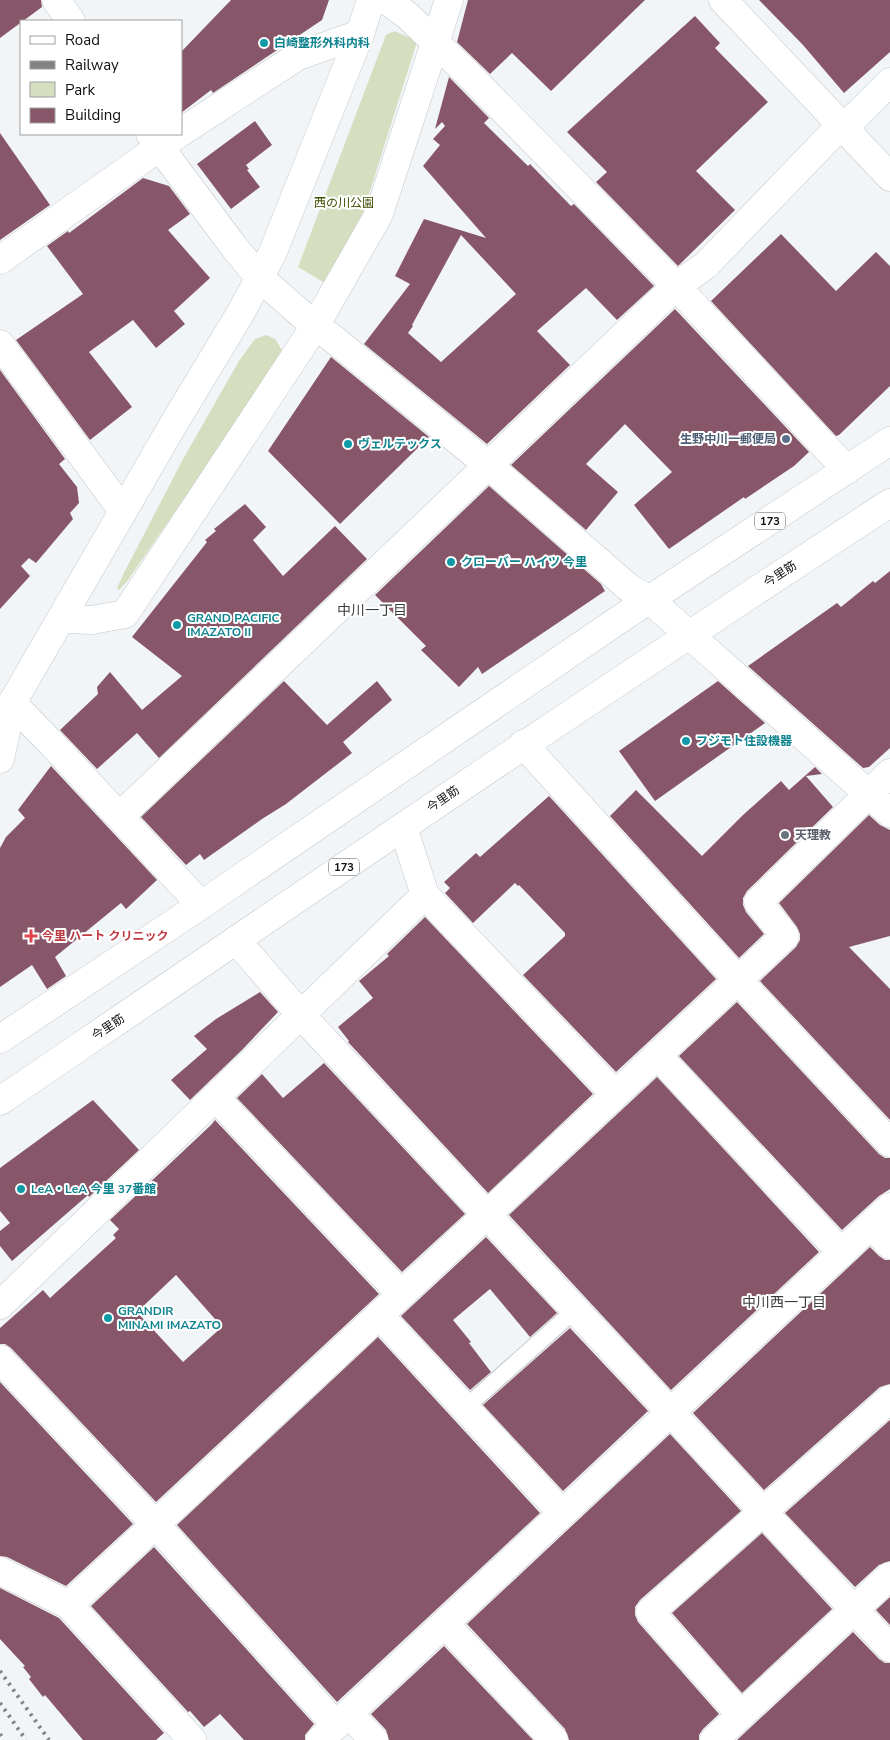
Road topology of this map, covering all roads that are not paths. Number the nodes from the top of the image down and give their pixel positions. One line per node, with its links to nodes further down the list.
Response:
1 (56, 0): 6 (street)
2 (372, 0): 7 (street)
3 (386, 0): 8 (street)
4 (448, 0): 8 (street)
5 (723, 0): 10 (street)
6 (70, 20)
7 (360, 34): 11 (street); 15 (street)
8 (435, 42): 16 (street); 17 (street)
9 (890, 82): 10 (street)
10 (843, 126): 13 (street); 16 (street)
11 (182, 131)
12 (162, 138): 14 (street); 15 (street)
13 (890, 177)
14 (0, 260)
15 (260, 277): 17 (street); 23 (street)
16 (676, 286): 20 (street); 21 (street)
17 (315, 326): 20 (street); 25 (street)
18 (0, 344): 23 (street)
19 (890, 441): 21 (street, 173)
20 (488, 465): 24 (street); 33 (street)
21 (848, 470): 24 (street, 173)
22 (890, 503): 26 (street, 今里筋 / 173)
23 (123, 511): 25 (street)
24 (640, 594): 26 (street); 36 (street, 173)
25 (62, 619): 27 (street)
26 (688, 634): 28 (street, 今里筋 / 173); 31 (street)
27 (6, 704): 29 (street); 33 (street)
28 (523, 744): 34 (street, 今里筋 / 173); 38 (street)
29 (0, 759)
30 (890, 773): 31 (street)
31 (868, 794): 32 (street); 38 (street)
32 (890, 813)
33 (120, 816): 36 (street)
34 (403, 827): 35 (street); 37 (street, 今里筋 / 173)
35 (424, 895): 39 (street); 42 (street)
36 (200, 905): 40 (street, 173)
37 (236, 940): 39 (street); 44 (street, 今里筋 / 173)
38 (738, 980): 41 (street); 45 (street)
39 (300, 1014): 43 (street); 46 (street)
40 (0, 1039)
41 (657, 1055): 42 (street); 49 (street)
42 (615, 1094): 46 (street)
43 (215, 1097): 50 (street); 51 (street)
44 (0, 1101)
45 (890, 1142)
46 (486, 1215): 50 (street); 52 (street)
47 (881, 1216): 48 (street); 49 (street)
48 (890, 1245)
49 (842, 1253): 57 (street)
50 (401, 1294): 53 (street)
51 (0, 1305)
52 (575, 1310): 56 (lane); 57 (street)
53 (380, 1315): 56 (street); 60 (street)
54 (0, 1358): 60 (street)
55 (890, 1399): 58 (street)
56 (465, 1408): 59 (street)
57 (671, 1413): 58 (street); 59 (street)
58 (763, 1512): 64 (street); 67 (street)
59 (562, 1513): 65 (street)
60 (156, 1524): 63 (street); 68 (street)
61 (0, 1571): 63 (street)
62 (890, 1576): 64 (street)
63 (69, 1605): 69 (street)
64 (855, 1610): 66 (street); 67 (street)
65 (445, 1624): 68 (street); 71 (street)
66 (890, 1648)
67 (741, 1715): 72 (street)
68 (334, 1726): 70 (street)
69 (192, 1740)
70 (374, 1740)
71 (554, 1740)
72 (714, 1740)

